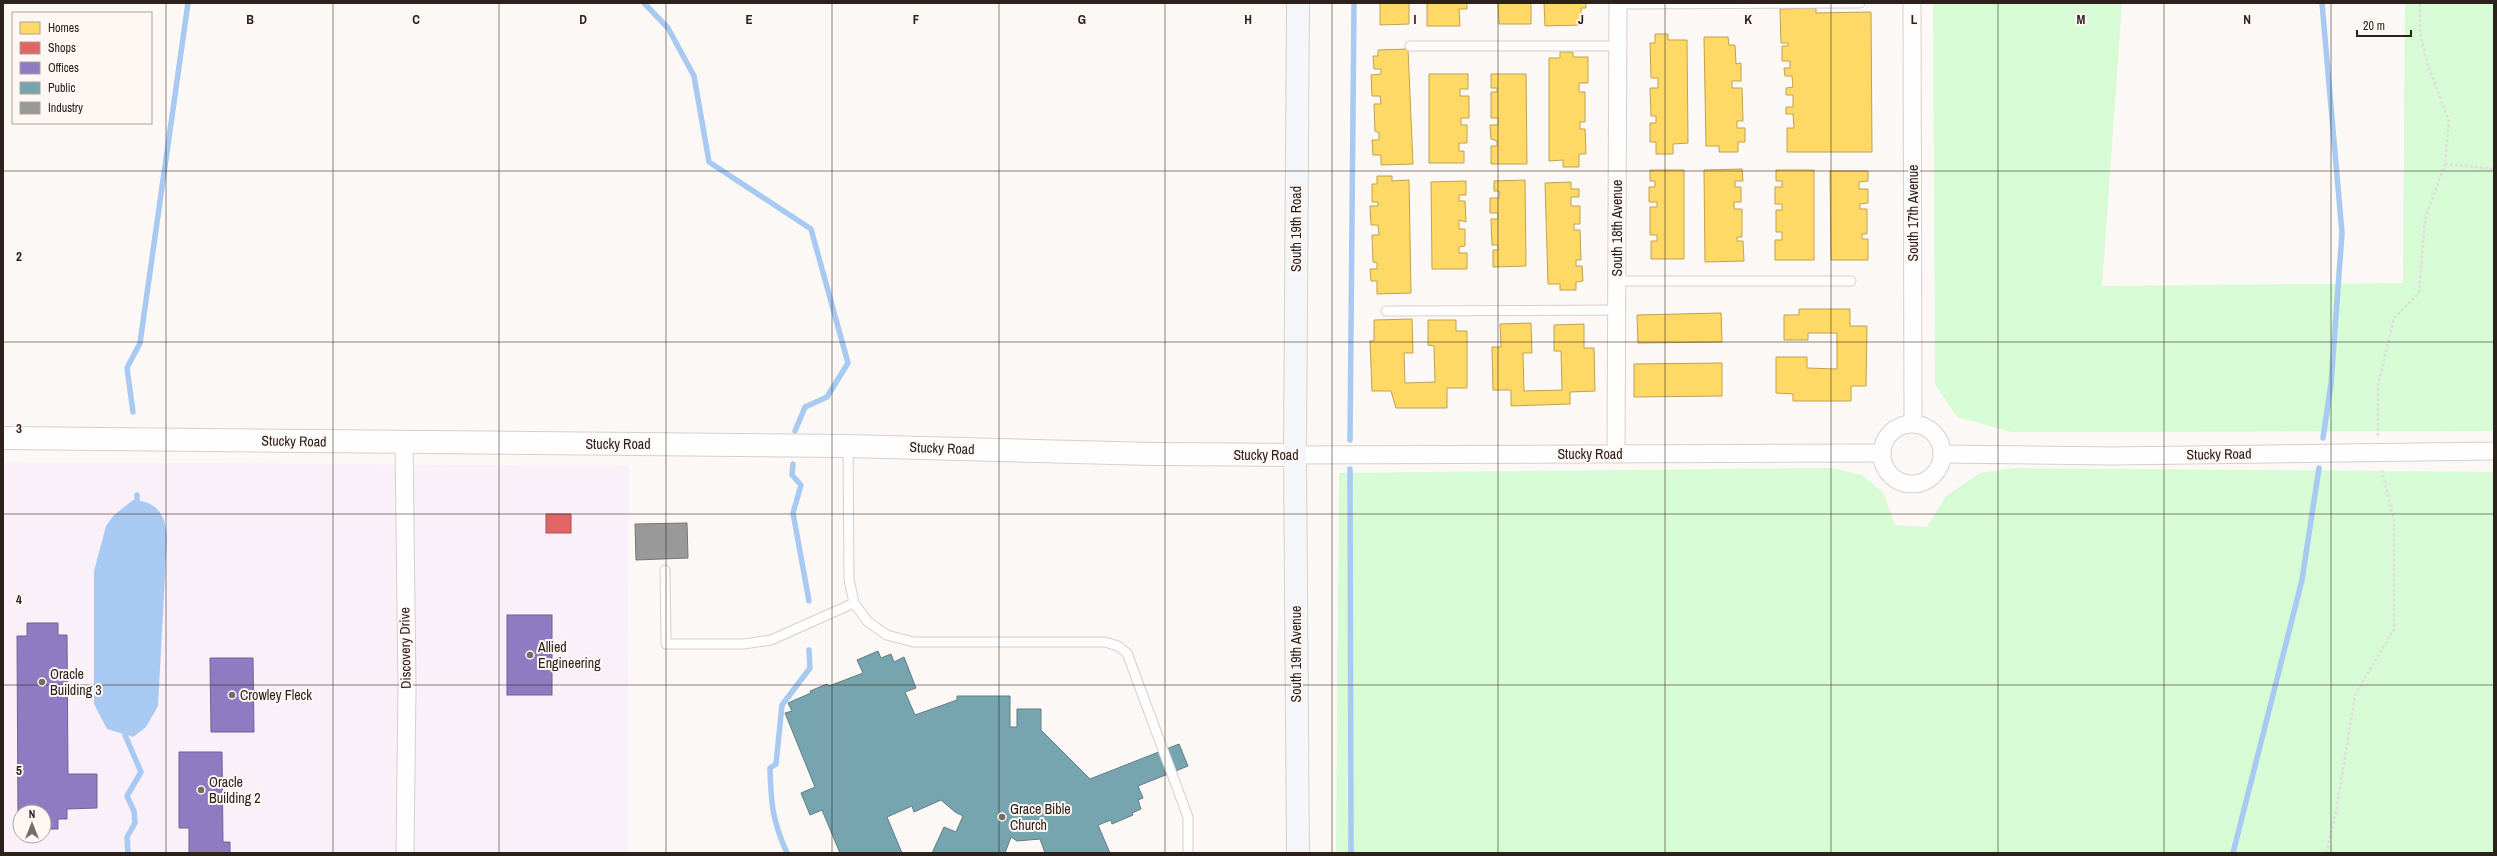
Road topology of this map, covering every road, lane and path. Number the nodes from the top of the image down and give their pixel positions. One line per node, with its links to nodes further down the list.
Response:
1 (1298, 3): 23 (main road, South 19th Road)
2 (1860, 3): 5 (lane)
3 (1912, 3): 14 (street, South 17th Avenue)
4 (2420, 3): 8 (path)
5 (1618, 4): 7 (street, South 18th Avenue)
6 (1410, 46): 7 (lane)
7 (1618, 46): 10 (street, South 18th Avenue)
8 (2445, 164): 9 (path); 19 (path)
9 (2494, 169)
10 (1617, 281): 11 (lane); 12 (street, South 18th Avenue)
11 (1851, 281)
12 (1617, 310): 13 (lane); 21 (street, South 18th Avenue)
13 (1386, 311)
14 (1913, 423): 20 (street); 22 (street)
15 (3, 438): 16 (street, Stucky Road)
16 (404, 443): 17 (street, Stucky Road); 26 (street, Discovery Drive)
17 (848, 446): 23 (street, Stucky Road); 25 (lane)
18 (2494, 450): 19 (street, Stucky Road)
19 (2378, 452): 22 (street, Stucky Road); 29 (path)
20 (1882, 453): 21 (street, Stucky Road); 22 (street)
21 (1616, 454): 23 (street, Stucky Road)
22 (1943, 454)
23 (1295, 455): 28 (main road, South 19th Avenue)
24 (665, 570): 25 (lane)
25 (854, 603): 27 (lane)
26 (405, 853)
27 (1188, 853)
28 (1298, 853)
29 (2326, 853)

